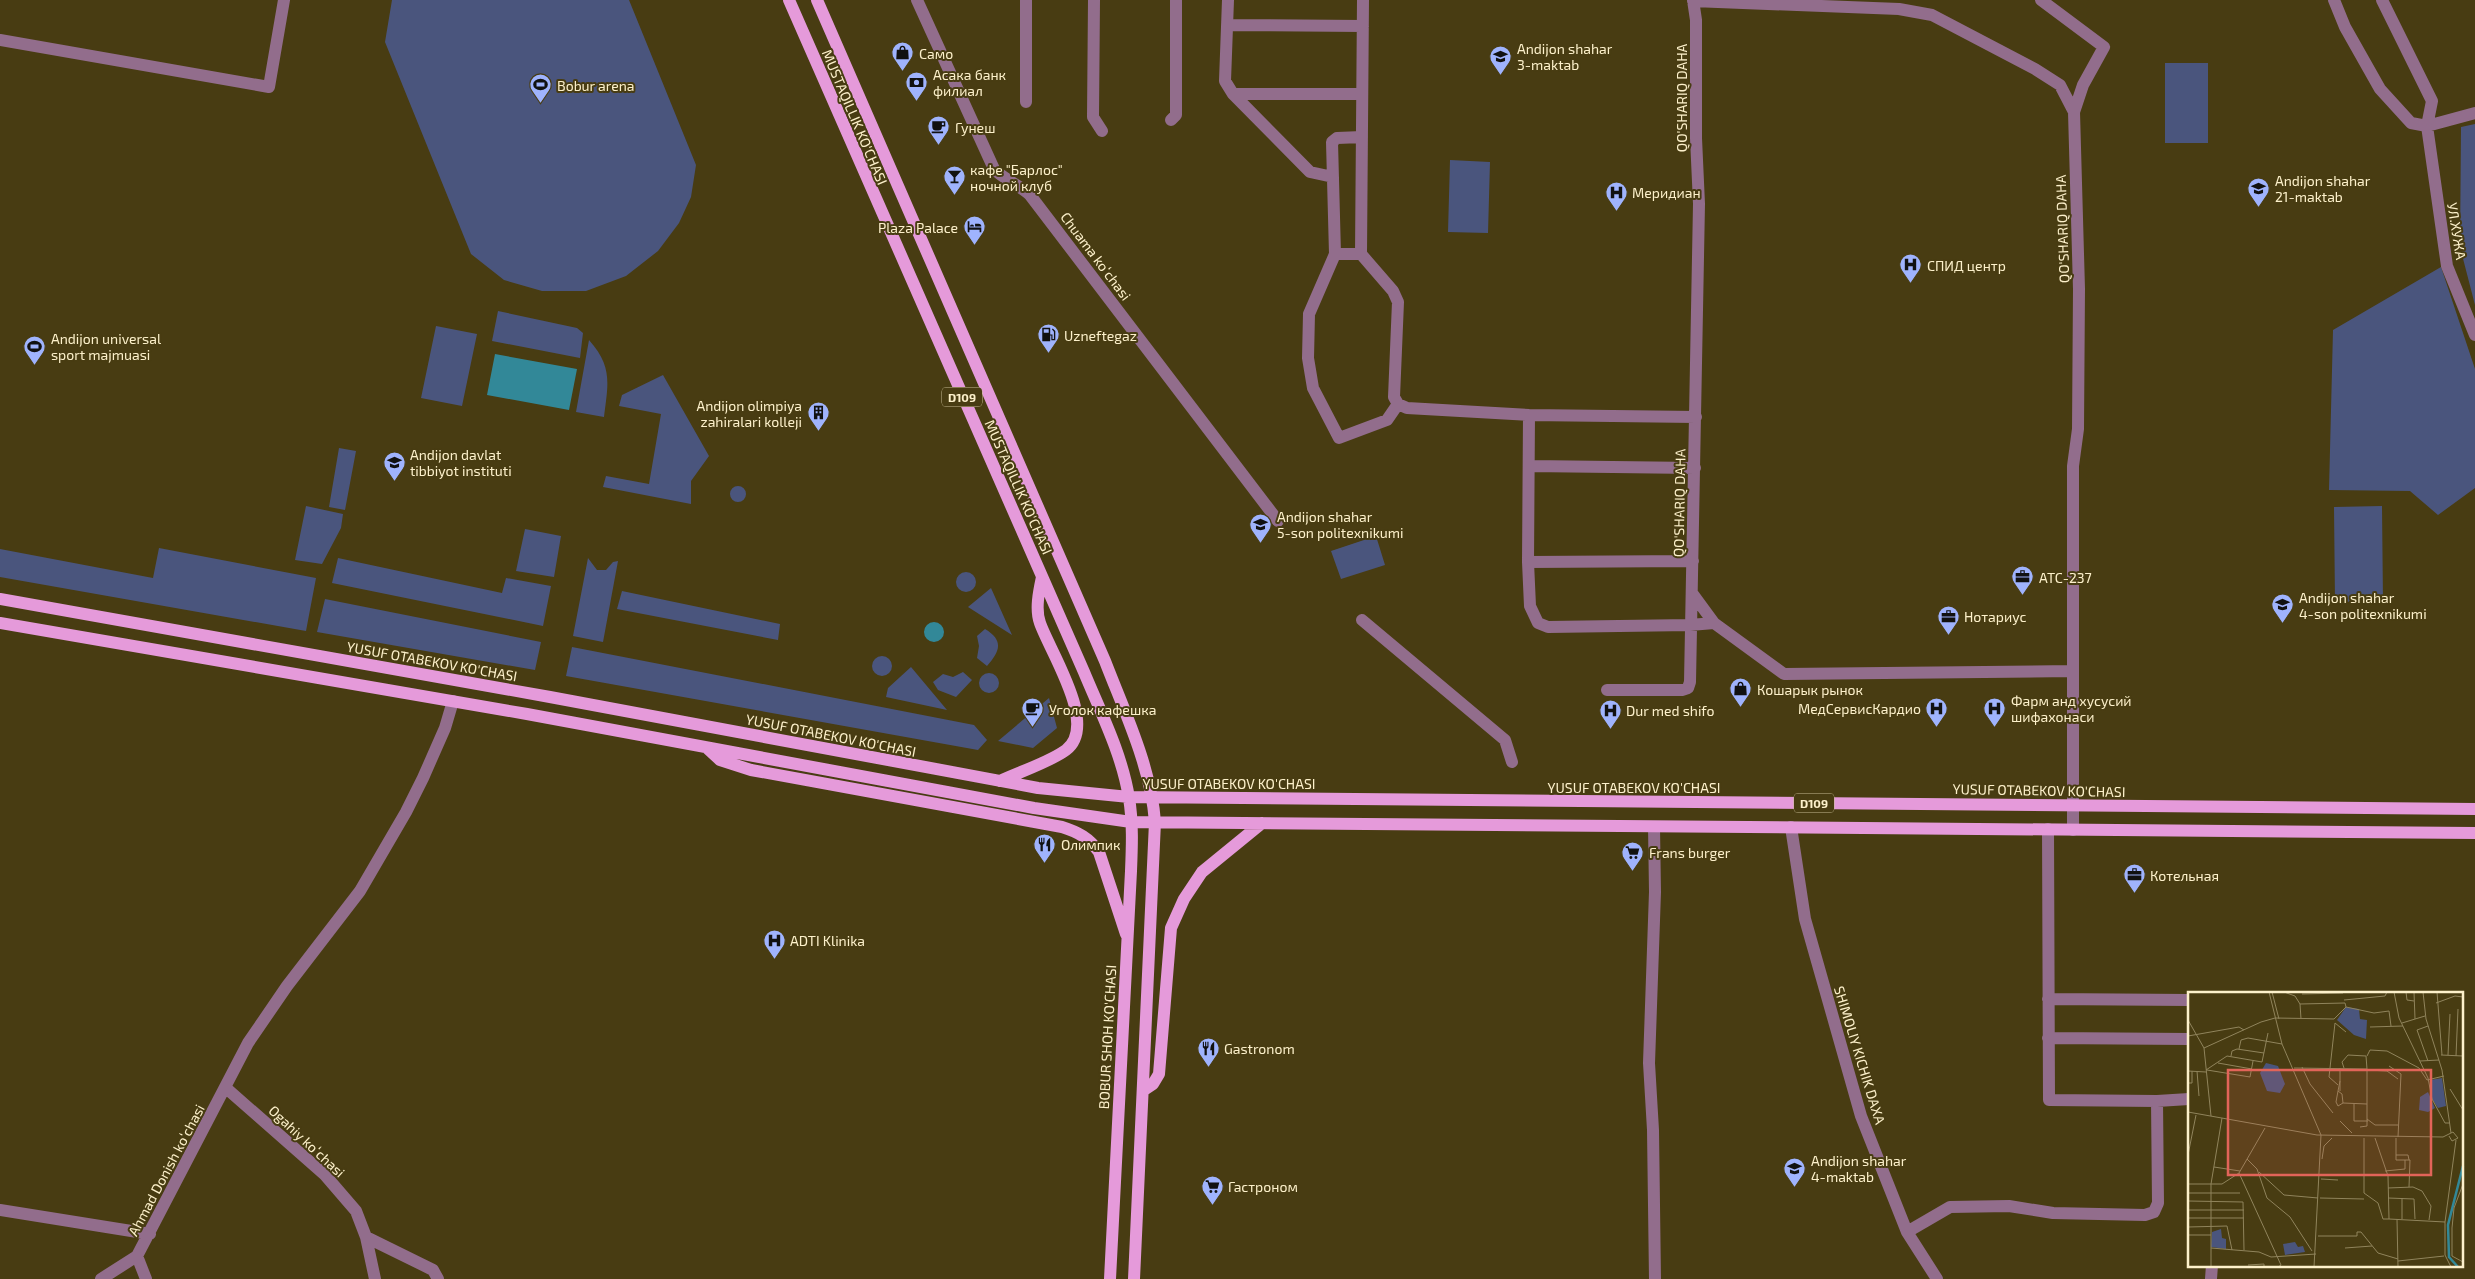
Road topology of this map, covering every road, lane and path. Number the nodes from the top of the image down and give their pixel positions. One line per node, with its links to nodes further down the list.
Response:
1 (284, 0): 16 (street)
2 (788, 0): 38 (main road, MUSTAQILLIK KO'CHASI / D109)
3 (817, 0): 52 (main road, MUSTAQILLIK KO'CHASI / D109)
4 (917, 0): 35 (street, Chuama koʻchasi)
5 (1026, 0): 19 (street)
6 (1094, 0): 24 (street)
7 (1176, 0): 22 (street)
8 (1228, 0): 14 (street)
9 (1363, 0): 15 (street)
10 (1693, 0): 20 (street, QO'SHARIQ DAHA); 32 (street, QO'SHARIQ DAHA)
11 (2041, 0): 20 (street)
12 (2334, 0): 23 (street)
13 (2382, 0): 23 (street, УЛ.ХУЖА)
14 (1227, 25): 15 (street); 17 (street)
15 (1363, 26): 18 (street)
16 (0, 40)
17 (1233, 94): 18 (street); 26 (street)
18 (1362, 94): 25 (street)
19 (1026, 102)
20 (2074, 112): 45 (street, QO'SHARIQ DAHA)
21 (2475, 114): 23 (street)
22 (1171, 120)
23 (2427, 126): 29 (street, УЛ.ХУЖА)
24 (1102, 131)
25 (1362, 137): 26 (street); 28 (street)
26 (1333, 177): 27 (street)
27 (1335, 254): 28 (street); 30 (street)
28 (1361, 254): 30 (street)
29 (2475, 335)
30 (1398, 404): 31 (street)
31 (1529, 415): 32 (street); 33 (street)
32 (1696, 418): 34 (street, QO'SHARIQ DAHA)
33 (1530, 466): 34 (street); 37 (street)
34 (1695, 468): 36 (street, QO'SHARIQ DAHA)
35 (1278, 521)
36 (1693, 561): 37 (street); 39 (street, QO'SHARIQ DAHA)
37 (1528, 562): 44 (street)
38 (1042, 577): 50 (main road); 51 (main road, MUSTAQILLIK KO'CHASI / D109)
39 (1692, 593): 43 (street); 44 (street, QO'SHARIQ DAHA)
40 (0, 599): 50 (main road, YUSUF OTABEKOV KO'CHASI)
41 (1362, 620): 49 (street)
42 (0, 623): 47 (main road)
43 (1714, 623): 44 (street); 45 (street)
44 (1690, 625): 46 (street, QO'SHARIQ DAHA)
45 (2072, 671): 53 (street, QO'SHARIQ DAHA)
46 (1607, 690)
47 (453, 702): 48 (main road); 68 (street, Ahmad Donish koʻchasi)
48 (706, 747): 55 (main road); 63 (main road)
49 (1512, 762)
50 (1000, 781): 51 (main road, YUSUF OTABEKOV KO'CHASI)
51 (1129, 797): 52 (main road, YUSUF OTABEKOV KO'CHASI); 55 (main road, BOBUR SHOH KO'CHASI / D109)
52 (1153, 798): 53 (main road, YUSUF OTABEKOV KO'CHASI / D109); 56 (main road)
53 (2073, 805): 54 (main road, YUSUF OTABEKOV KO'CHASI / D109); 61 (street, QO'SHARIQ DAHA)
54 (2475, 810)
55 (1131, 822): 56 (main road, D109); 63 (main road, BOBUR SHOH KO'CHASI)
56 (1155, 822): 57 (main road, D109); 69 (main road)
57 (1262, 823): 58 (main road, D109); 69 (main road)
58 (1654, 827): 59 (main road, D109); 84 (street)
59 (1791, 828): 60 (main road, D109); 73 (street, SHIMOLIY KICHIK DAXA)
60 (2048, 829): 61 (main road, D109); 64 (street)
61 (2073, 830): 62 (main road, D109)
62 (2475, 833)
63 (1127, 939): 82 (main road, BOBUR SHOH KO'CHASI)
64 (2048, 999): 65 (street); 66 (street)
65 (2188, 1000)
66 (2048, 1038): 67 (street); 71 (street)
67 (2188, 1039)
68 (226, 1088): 74 (street, Ahmad Donish koʻchasi); 75 (street, Ogahiy koʻchasi)
69 (1144, 1090): 83 (main road)
70 (2188, 1099): 71 (street)
71 (2157, 1102): 73 (street)
72 (0, 1210): 74 (street)
73 (1907, 1232): 85 (street, SHIMOLIY KICHIK DAXA)
74 (150, 1234): 76 (street, Ahmad Donish koʻchasi)
75 (366, 1237): 80 (street, Ogahiy koʻchasi); 81 (street)
76 (137, 1256): 78 (street, Ahmad Donish koʻchasi); 79 (street)
77 (2212, 1266): 86 (street)
78 (102, 1279)
79 (146, 1279)
80 (376, 1279)
81 (438, 1279)
82 (1110, 1279)
83 (1134, 1279)
84 (1655, 1279)
85 (1937, 1279)
86 (2211, 1279)

